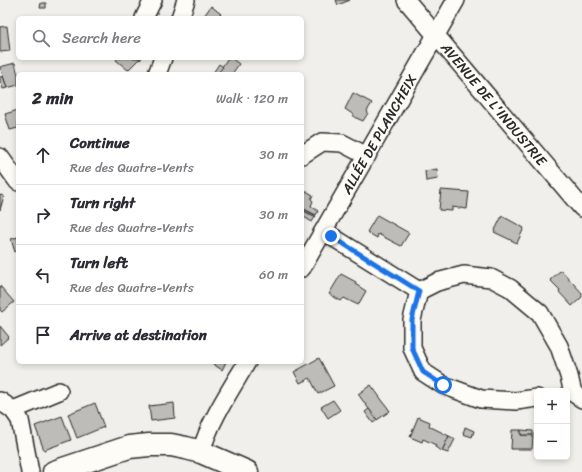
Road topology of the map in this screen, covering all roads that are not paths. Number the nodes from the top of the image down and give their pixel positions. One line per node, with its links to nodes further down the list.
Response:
1 (153, 0): 5 (street)
2 (186, 0): 6 (street)
3 (406, 0): 7 (street, AVENUE DE L'INDUSTRIE)
4 (456, 0): 7 (street, ALLÉE DE PLANCHEIX)
5 (145, 16)
6 (181, 16)
7 (435, 35): 11 (street, ALLÉE DE PLANCHEIX); 14 (street, AVENUE DE L'INDUSTRIE)
8 (162, 60): 9 (street)
9 (158, 72)
10 (304, 154): 11 (street)
11 (367, 156): 15 (street, ALLÉE DE PLANCHEIX)
12 (0, 157): 13 (street)
13 (16, 179)
14 (582, 208)
15 (323, 232): 16 (street, ALLÉE DE PLANCHEIX); 17 (street)
16 (304, 265)
17 (419, 291): 20 (street); 21 (street)
18 (246, 364): 23 (street)
19 (59, 392): 22 (street)
20 (574, 396)
21 (534, 398)
22 (7, 406): 24 (street)
23 (201, 452): 25 (main road); 26 (main road)
24 (30, 472)
25 (54, 472)
26 (247, 472)

